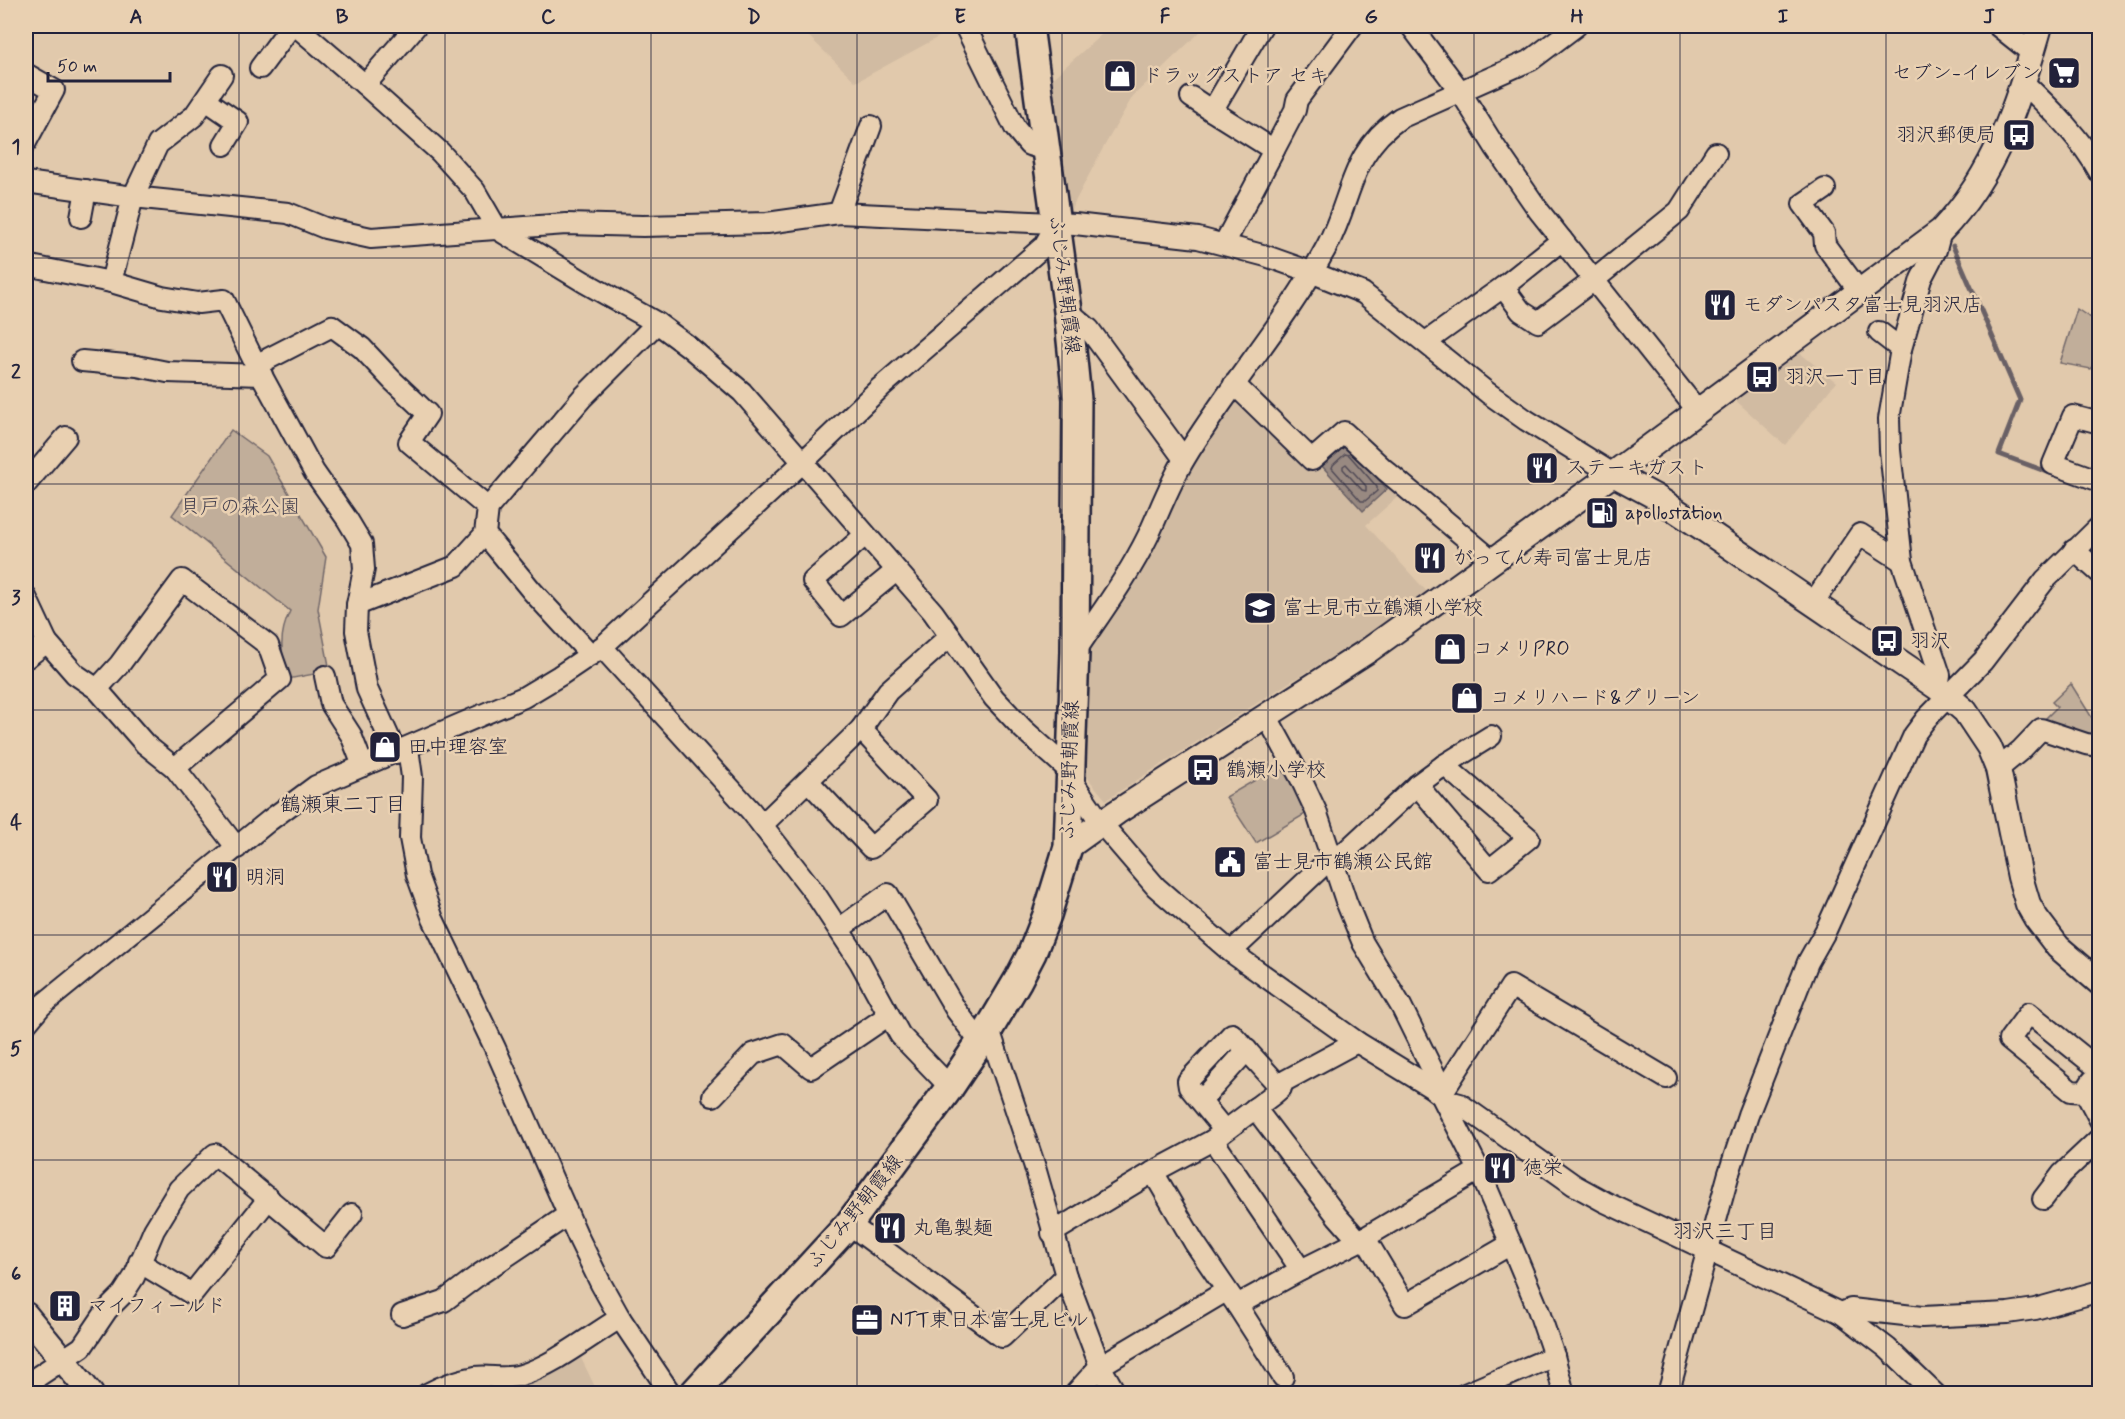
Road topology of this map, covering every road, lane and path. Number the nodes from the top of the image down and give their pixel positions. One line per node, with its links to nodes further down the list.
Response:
1 (293, 26): 12 (street); 16 (street)
2 (965, 26): 24 (street)
3 (1029, 26): 24 (main road, ふじみ野朝霞線)
4 (1262, 26): 20 (street)
5 (1352, 26): 25 (street)
6 (1411, 26): 17 (street)
7 (1576, 26): 17 (street)
8 (1998, 26): 11 (street)
9 (2040, 26): 11 (street)
10 (412, 27): 16 (street)
11 (2032, 53): 15 (street)
12 (260, 68)
13 (26, 74): 22 (street)
14 (222, 75): 19 (street)
15 (2024, 83): 26 (street); 37 (street)
16 (365, 85): 36 (street)
17 (1460, 91): 38 (street); 41 (street)
18 (1191, 97): 20 (street)
19 (206, 100): 23 (street); 32 (street)
20 (1212, 111): 25 (street)
21 (872, 126): 33 (street)
22 (26, 142)
23 (224, 145)
24 (1046, 150): 35 (main road, ふじみ野朝霞線)
25 (1274, 150): 39 (street)
26 (2094, 150): 28 (street)
27 (1716, 153): 42 (street)
28 (2100, 173)
29 (26, 182): 31 (street)
30 (1825, 189): 45 (street)
31 (86, 190): 32 (street); 34 (street)
32 (133, 197): 36 (street); 43 (street)
33 (839, 213): 35 (street); 36 (street)
34 (81, 217)
35 (1056, 225): 39 (street); 46 (main road, ふじみ野朝霞線); 58 (street)
36 (497, 229): 47 (street)
37 (1941, 231): 45 (street); 50 (street)
38 (1563, 240): 42 (street); 44 (street)
39 (1224, 244): 41 (street)
40 (26, 265): 43 (street)
41 (1311, 272): 49 (street); 53 (street)
42 (1594, 280): 44 (street); 54 (street)
43 (111, 282): 52 (street)
44 (1503, 287): 49 (street)
45 (1859, 291): 54 (street)
46 (1068, 311): 57 (street); 77 (main road, ふじみ野朝霞線)
47 (657, 323): 58 (street); 62 (street)
48 (1879, 332): 50 (street)
49 (1426, 342): 59 (street)
50 (1901, 350): 68 (street)
51 (82, 361): 52 (street)
52 (259, 370): 62 (street); 73 (street)
53 (1234, 384): 57 (street); 67 (street)
54 (1697, 410): 59 (street)
55 (2100, 423): 60 (street)
56 (66, 437): 61 (street)
57 (1184, 459): 77 (street)
58 (802, 463): 65 (street); 76 (street)
59 (1613, 474): 67 (street); 72 (street)
60 (2100, 482)
61 (26, 484)
62 (488, 508): 64 (street)
63 (2100, 526): 66 (street)
64 (485, 534): 73 (street); 76 (street)
65 (865, 535): 69 (street); 69 (street)
66 (2074, 550): 70 (street); 81 (street)
67 (1493, 561): 82 (street)
68 (1902, 561): 72 (street); 81 (street)
69 (896, 571): 74 (street)
70 (2100, 573)
71 (26, 597): 75 (street)
72 (1813, 603): 81 (street)
73 (357, 605): 86 (street)
74 (950, 636): 83 (street); 91 (street)
75 (47, 642): 78 (street); 80 (street)
76 (597, 651): 86 (street); 95 (street)
77 (1075, 652): 91 (main road, ふじみ野朝霞線)
78 (26, 658)
79 (325, 676): 88 (street)
80 (97, 689): 89 (street); 89 (street)
81 (1943, 692): 90 (street); 127 (street)
82 (1267, 717): 94 (street); 98 (street)
83 (861, 729): 92 (street); 92 (street)
84 (1491, 736): 87 (street)
85 (2100, 746): 90 (street)
86 (402, 750): 88 (street); 122 (street)
87 (1444, 765): 93 (street); 93 (street)
88 (363, 766): 97 (street)
89 (175, 768): 97 (street)
90 (1998, 769): 101 (street)
91 (1071, 772): 94 (street); 96 (main road, ふじみ野朝霞線)
92 (808, 781): 95 (street)
93 (1417, 785): 98 (street)
94 (1101, 823): 96 (street); 100 (street)
95 (762, 825): 99 (street)
96 (1068, 847): 104 (main road, ふじみ野朝霞線)
97 (237, 848): 103 (street)
98 (1332, 860): 100 (street); 112 (street)
99 (839, 929): 102 (street); 104 (street)
100 (1231, 952): 105 (street)
101 (2100, 983)
102 (889, 1015): 109 (street); 111 (street)
103 (26, 1024)
104 (985, 1035): 109 (main road, ふじみ野朝霞線); 124 (street)
105 (1358, 1042): 108 (street); 112 (street)
106 (2100, 1071): 110 (street); 110 (street)
107 (1666, 1078): 112 (street)
108 (1279, 1084): 113 (street); 115 (street)
109 (950, 1087): 123 (main road, ふじみ野朝霞線)
110 (2085, 1092): 114 (street)
111 (713, 1095)
112 (1443, 1098): 117 (street); 127 (street)
113 (1255, 1108): 115 (street); 125 (street)
114 (2100, 1120)
115 (1219, 1136): 118 (street); 129 (street)
116 (2100, 1138): 120 (street)
117 (1479, 1170): 125 (street); 126 (street)
118 (1153, 1172): 124 (street); 132 (street)
119 (269, 1198): 121 (street); 128 (street); 128 (street)
120 (2043, 1199)
121 (352, 1214)
122 (568, 1215): 135 (street); 136 (street)
123 (849, 1224): 130 (street); 145 (main road, ふじみ野朝霞線)
124 (1052, 1233): 130 (street)
125 (1362, 1239): 126 (street); 129 (street)
126 (1511, 1244): 137 (street)
127 (1708, 1251): 133 (street); 150 (street)
128 (139, 1263): 138 (street)
129 (1300, 1270): 132 (street)
130 (1066, 1276): 139 (street)
131 (2100, 1291): 133 (street)
132 (1231, 1298): 139 (street); 140 (street)
133 (1841, 1313): 151 (street)
134 (26, 1315): 138 (street)
135 (402, 1315)
136 (620, 1318): 143 (street); 144 (street)
137 (1554, 1356): 148 (street); 149 (street)
138 (63, 1359): 141 (street); 142 (street)
139 (1100, 1366): 146 (street); 147 (street)
140 (1282, 1377)
141 (26, 1391)
142 (91, 1394)
143 (427, 1394)
144 (671, 1394)
145 (693, 1394)
146 (1075, 1394)
147 (1116, 1394)
148 (1465, 1394)
149 (1564, 1394)
150 (1668, 1394)
151 (1935, 1394)

